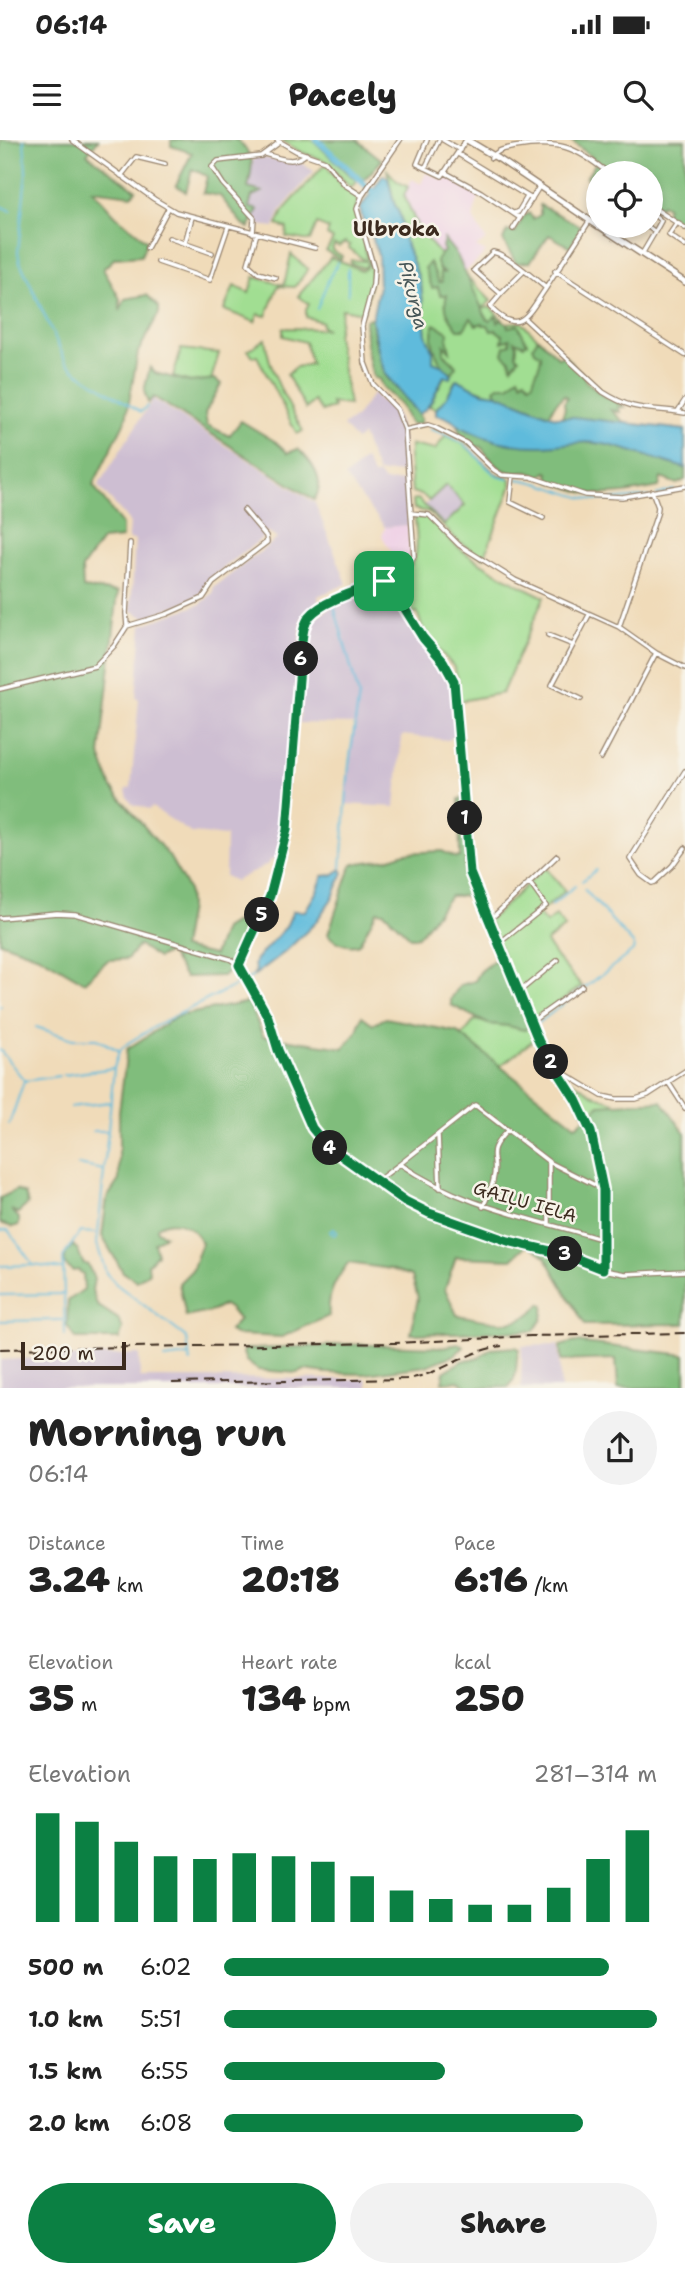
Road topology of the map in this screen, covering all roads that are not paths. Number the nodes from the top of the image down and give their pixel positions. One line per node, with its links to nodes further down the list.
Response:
1 (72, 140): 15 (street)
2 (400, 140): 17 (street)
3 (427, 140): 13 (street)
4 (441, 140): 7 (street); 13 (street)
5 (466, 140): 7 (street); 10 (main road)
6 (279, 141): 8 (street); 9 (street)
7 (459, 152): 14 (street); 18 (street)
8 (265, 154): 9 (street); 30 (street)
9 (306, 154): 17 (street)
10 (492, 157): 11 (street); 16 (main road)
11 (591, 161)
12 (164, 164): 15 (street)
13 (425, 168): 14 (street)
14 (446, 173): 20 (street)
15 (121, 176): 19 (street)
16 (540, 187): 18 (street); 23 (main road)
17 (364, 194): 52 (street)
18 (530, 198): 20 (street); 24 (street)
19 (168, 209): 22 (street); 36 (street)
20 (514, 213): 24 (street)
21 (663, 214): 25 (street)
22 (192, 217): 27 (street); 34 (street)
23 (586, 217)
24 (520, 218): 29 (street)
25 (677, 223): 28 (street); 35 (street)
26 (586, 226): 42 (street)
27 (228, 227): 30 (street); 40 (street)
28 (685, 228)
29 (513, 229)
30 (255, 233): 37 (street); 43 (street)
31 (169, 238): 34 (street)
32 (617, 238): 39 (main road)
33 (651, 238): 39 (street)
34 (185, 243): 38 (street)
35 (685, 246)
36 (148, 248)
37 (315, 248)
38 (212, 253)
39 (642, 254): 44 (main road)
40 (158, 262)
41 (524, 271): 45 (street); 46 (street); 46 (street)
42 (555, 271): 45 (street); 48 (street)
43 (276, 278)
44 (683, 278)
45 (546, 288): 47 (street)
46 (500, 294): 47 (street)
47 (525, 319): 50 (street)
48 (685, 355)
49 (685, 400): 50 (street)
50 (677, 411): 51 (street)
51 (685, 413)
52 (405, 430): 53 (street); 57 (street)
53 (513, 476): 55 (street); 58 (street)
54 (685, 486): 55 (street)
55 (652, 491): 63 (street)
56 (244, 510): 62 (street)
57 (411, 513): 60 (street); 61 (street)
58 (542, 518)
59 (130, 543): 62 (street)
60 (384, 581): 76 (street); 79 (street)
61 (589, 615): 63 (street); 65 (street)
62 (127, 626): 68 (street)
63 (620, 627): 66 (street)
64 (548, 635): 65 (street)
65 (573, 645): 69 (street)
66 (656, 653): 67 (street); 70 (street)
67 (685, 668)
68 (0, 689)
69 (581, 699)
70 (601, 758)
71 (685, 771): 72 (street)
72 (685, 848)
73 (558, 856): 74 (street)
74 (528, 882): 76 (street); 77 (street)
75 (0, 918): 79 (street)
76 (488, 919): 77 (street)
77 (498, 944): 81 (street)
78 (558, 960): 81 (street)
79 (239, 965): 91 (street)
80 (582, 986): 82 (street)
81 (519, 992): 82 (street)
82 (531, 1022): 83 (street)
83 (557, 1069): 85 (street); 93 (street)
84 (685, 1071): 85 (street)
85 (668, 1082): 86 (street)
86 (685, 1108)
87 (508, 1130): 88 (street, GAIĻU IELA); 89 (street, GAIĻU IELA); 94 (street)
88 (438, 1133): 90 (street, GAIĻU IELA); 92 (street)
89 (549, 1162): 93 (street, GAIĻU IELA); 95 (street)
90 (400, 1164): 91 (street, GAIĻU IELA); 92 (street, GAIĻU IELA)
91 (377, 1181): 97 (street)
92 (440, 1188): 94 (street, GAIĻU IELA)
93 (603, 1189): 96 (street)
94 (483, 1207): 95 (street, GAIĻU IELA)
95 (549, 1223): 96 (street, GAIĻU IELA)
96 (604, 1240): 97 (street)
97 (603, 1269): 98 (street)
98 (685, 1271)

